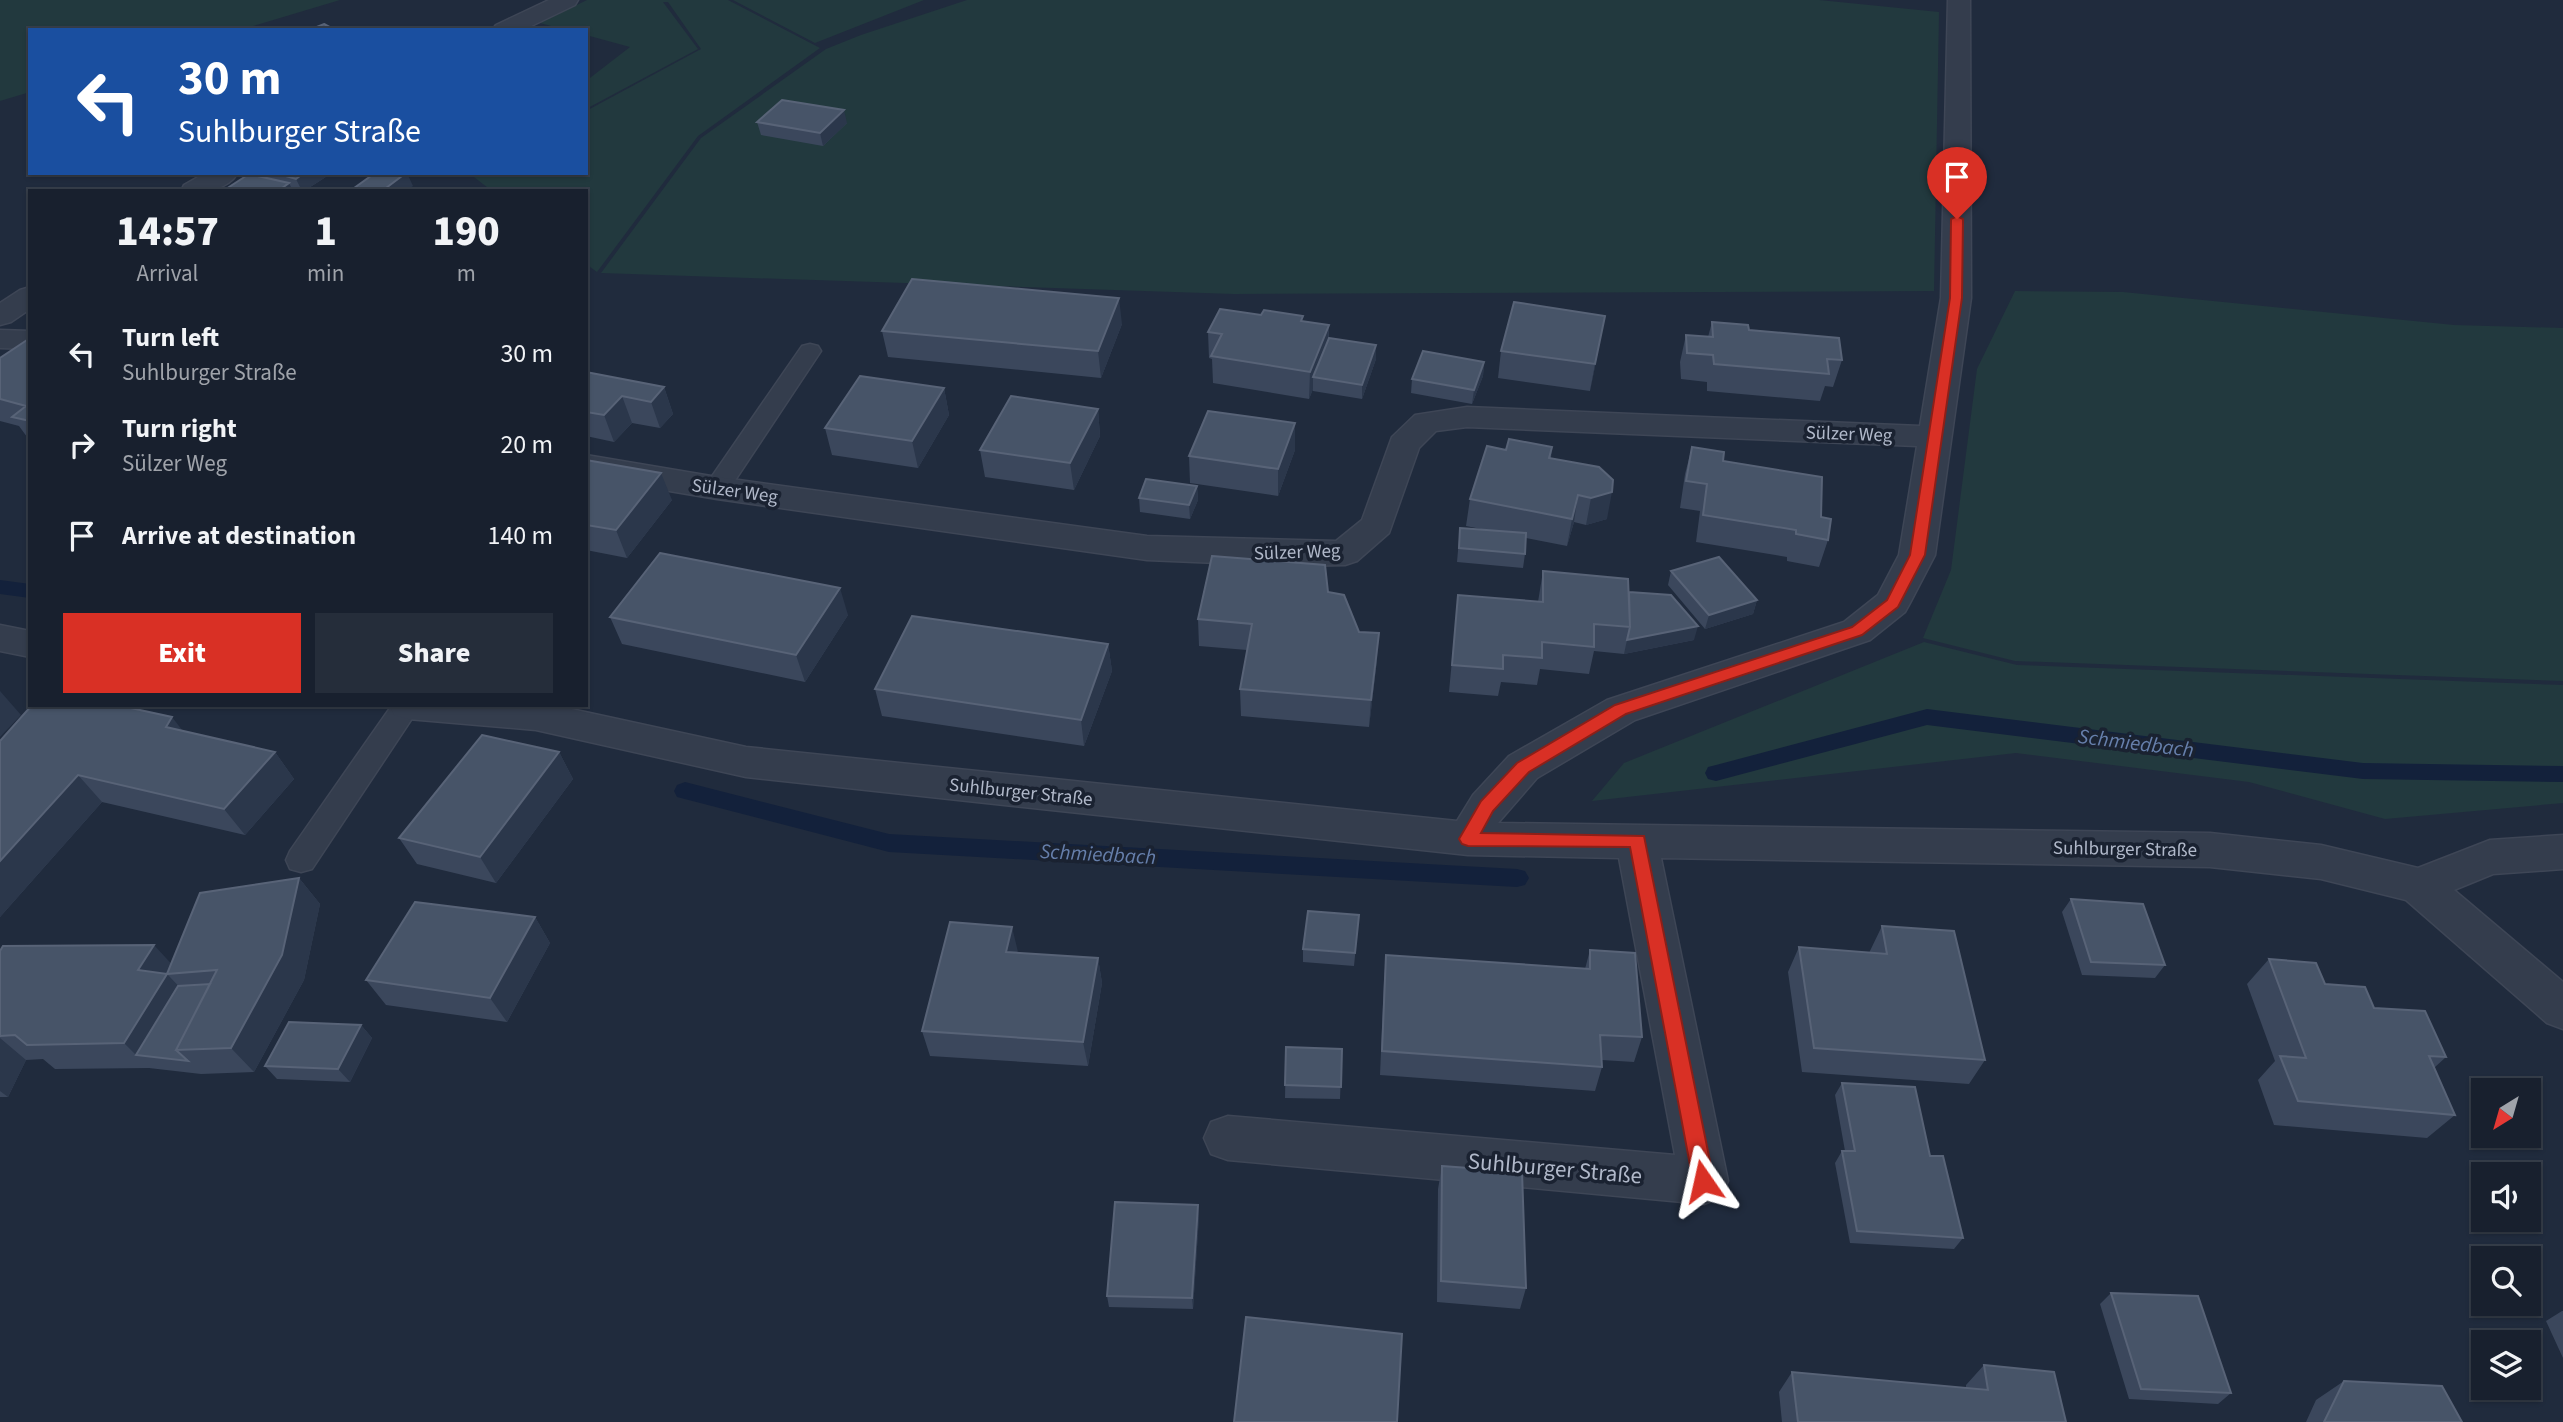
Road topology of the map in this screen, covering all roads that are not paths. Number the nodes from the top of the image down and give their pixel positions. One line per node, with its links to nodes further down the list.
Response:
1 (567, 0): 3 (street)
2 (1959, 0): 11 (street)
3 (508, 28)
4 (222, 175): 5 (street)
5 (197, 189)
6 (28, 297): 7 (street)
7 (0, 316)
8 (0, 340): 9 (street)
9 (28, 340)
10 (810, 351): 13 (lane)
11 (1937, 437): 13 (street, Sülzer Weg); 18 (street)
12 (588, 466): 13 (street, Sülzer Weg)
13 (717, 488)
14 (0, 638): 15 (street)
15 (28, 644)
16 (406, 707): 21 (lane)
17 (430, 707): 18 (street, Suhlburger Straße)
18 (1468, 839): 19 (street, Suhlburger Straße)
19 (1637, 841): 22 (street, Suhlburger Straße); 24 (street, Suhlburger Straße)
20 (2563, 852): 22 (street)
21 (301, 860)
22 (2419, 886): 23 (street, Suhlburger Straße)
23 (2563, 1009)
24 (1228, 1138)

